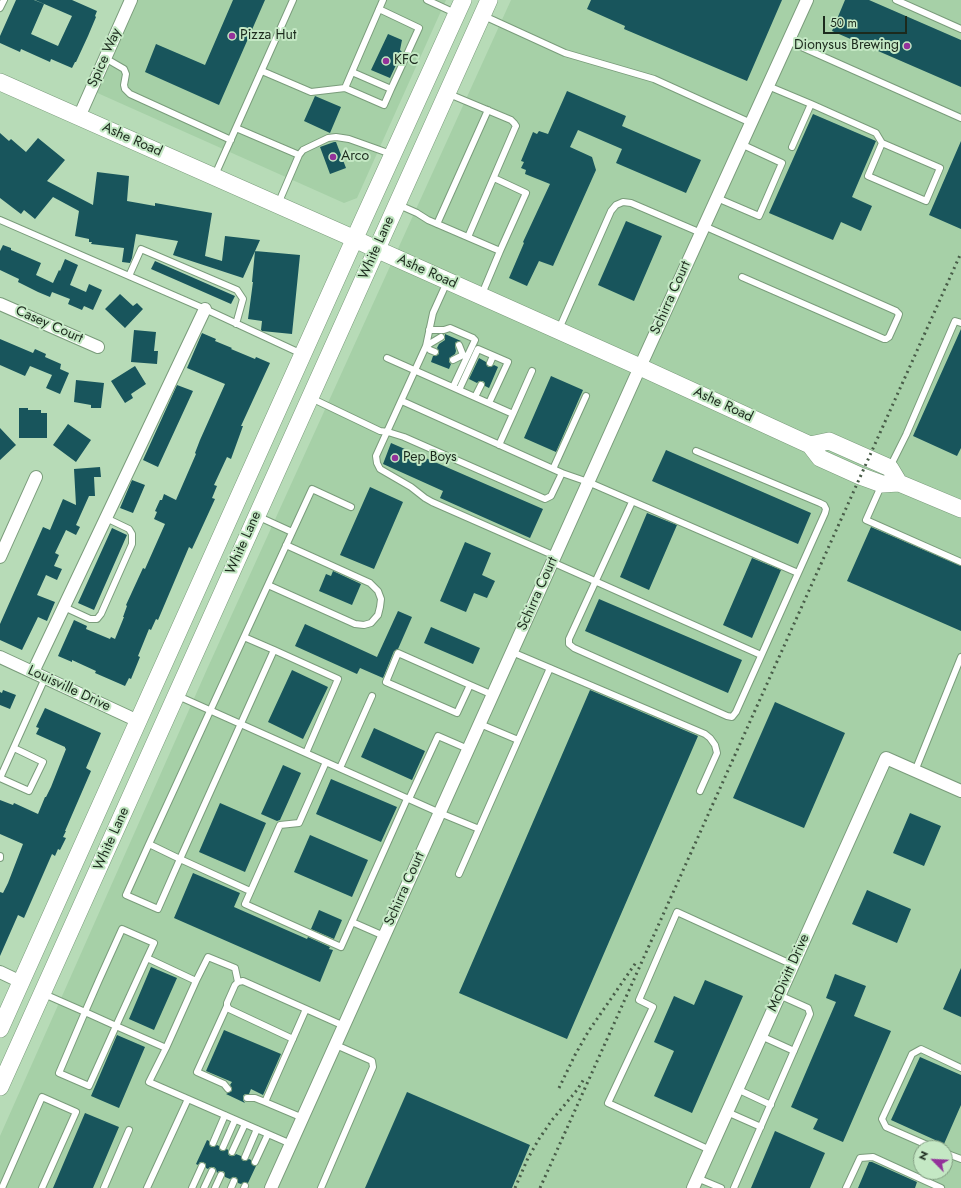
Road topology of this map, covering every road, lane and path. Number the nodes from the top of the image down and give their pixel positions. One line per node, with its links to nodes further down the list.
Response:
1 (4, 0): 10 (lane)
2 (131, 0): 14 (street, Spice Way)
3 (293, 0): 15 (lane)
4 (384, 0): 11 (lane)
5 (427, 0): 9 (lane)
6 (807, 0): 13 (street, Schirra Court)
7 (896, 0): 12 (lane)
8 (483, 5): 21 (main road, White Lane); 26 (lane)
9 (460, 7): 21 (main road); 33 (main road, White Lane)
10 (0, 8)
11 (380, 9): 16 (lane); 20 (lane)
12 (961, 29)
13 (788, 41): 18 (street, Schirra Court); 25 (lane)
14 (105, 58): 24 (street, Spice Way); 28 (lane)
15 (262, 71): 19 (lane); 27 (lane)
16 (352, 72): 19 (lane); 20 (lane)
17 (0, 82): 24 (main road, Ashe Road)
18 (768, 86): 22 (lane); 26 (street, Schirra Court)
19 (345, 88): 20 (lane)
20 (391, 89)
21 (447, 93): 23 (lane); 38 (main road, White Lane)
22 (811, 104): 29 (lane); 31 (lane)
23 (488, 110): 35 (lane); 40 (lane)
24 (79, 117): 34 (main road, Ashe Road)
25 (961, 118)
26 (751, 123): 30 (street, Schirra Court)
27 (236, 128): 28 (lane); 32 (lane)
28 (231, 140): 34 (lane)
29 (882, 143): 29 (lane)
30 (741, 144): 36 (street, Schirra Court); 36 (lane)
31 (792, 147)
32 (300, 155): 33 (lane); 37 (lane)
33 (393, 155): 43 (main road, White Lane)
34 (214, 176): 37 (main road, Ashe Road)
35 (494, 178): 42 (lane); 45 (lane)
36 (717, 198): 41 (street, Schirra Court)
37 (278, 204): 43 (main road, Ashe Road)
38 (397, 204): 40 (lane); 44 (main road, White Lane)
39 (0, 220): 46 (lane)
40 (437, 224): 42 (lane)
41 (702, 229): 47 (lane); 55 (lane); 67 (street, Schirra Court)
42 (468, 237): 45 (lane)
43 (355, 239): 44 (main road, Ashe Road); 61 (main road, White Lane)
44 (376, 249): 48 (main road, Ashe Road); 74 (main road, White Lane)
45 (500, 251): 49 (lane)
46 (129, 276): 51 (lane); 52 (lane)
47 (742, 277)
48 (447, 281): 49 (main road, Ashe Road); 54 (lane)
49 (481, 296): 55 (main road, Ashe Road)
50 (0, 304): 58 (street, Casey Court)
51 (205, 309): 52 (lane); 91 (street)
52 (236, 324): 61 (lane)
53 (961, 324): 85 (lane)
54 (429, 330): 57 (lane); 62 (lane)
55 (558, 330): 67 (main road, Ashe Road)
56 (440, 340): 57 (lane)
57 (426, 346): 60 (lane); 68 (lane)
58 (98, 347)
59 (458, 348): 62 (lane)
60 (435, 352)
61 (303, 354): 82 (main road, White Lane)
62 (465, 356): 65 (lane); 71 (lane)
63 (493, 356): 66 (lane); 71 (lane); 76 (lane)
64 (387, 358): 68 (lane)
65 (453, 360)
66 (490, 363)
67 (640, 367): 85 (main road, Ashe Road); 86 (street, Schirra Court)
68 (416, 370): 71 (lane); 75 (lane)
69 (532, 371): 77 (lane)
70 (481, 384): 73 (lane)
71 (456, 388): 73 (lane)
72 (586, 396): 81 (lane)
73 (475, 397): 76 (lane)
74 (310, 398): 78 (lane); 90 (main road, White Lane)
75 (402, 401): 78 (lane); 79 (lane)
76 (489, 403): 77 (lane)
77 (513, 414): 79 (lane)
78 (388, 432): 83 (lane); 95 (lane)
79 (500, 445): 81 (lane)
80 (696, 451): 98 (lane)
81 (553, 469): 83 (lane)
82 (249, 473): 97 (main road); 102 (main road, White Lane)
83 (562, 473): 86 (lane)
84 (36, 477): 94 (street)
85 (889, 477): 89 (main road, Ashe Road); 96 (lane)
86 (588, 482): 87 (lane); 95 (street, Schirra Court)
87 (632, 502): 98 (lane); 99 (lane)
88 (351, 507): 92 (lane)
89 (961, 510)
90 (257, 516): 92 (lane); 97 (main road, White Lane)
91 (106, 518): 101 (street); 101 (lane)
92 (292, 532): 93 (lane)
93 (286, 545): 100 (lane); 100 (lane)
94 (0, 557)
95 (554, 559): 99 (lane); 105 (street, Schirra Court)
96 (961, 562)
97 (232, 570): 113 (main road, White Lane)
98 (798, 573): 106 (lane)
99 (596, 581): 106 (lane); 106 (lane)
100 (268, 585): 103 (lane)
101 (64, 607): 110 (street)
102 (188, 609): 113 (main road); 117 (main road, White Lane)
103 (244, 637): 104 (lane); 116 (lane)
104 (274, 650): 118 (lane); 123 (lane)
105 (512, 652): 109 (lane); 114 (street, Schirra Court)
106 (761, 655)
107 (0, 657): 110 (street, Louisville Drive)
108 (961, 657): 126 (lane)
109 (550, 668): 120 (lane); 127 (lane)
110 (33, 672): 111 (street, Louisville Drive)
111 (45, 678): 117 (street, Louisville Drive); 121 (lane)
112 (470, 685): 112 (lane); 114 (lane)
113 (178, 691): 116 (lane); 131 (main road, White Lane)
114 (493, 695): 119 (street, Schirra Court)
115 (372, 696): 125 (lane)
116 (210, 710): 118 (lane); 133 (lane)
117 (138, 721): 131 (main road); 137 (main road, White Lane)
118 (241, 724): 123 (lane); 134 (lane)
119 (480, 724): 120 (lane); 122 (street, Schirra Court)
120 (518, 740): 132 (lane)
121 (14, 748): 121 (lane)
122 (468, 749): 129 (lane); 130 (street, Schirra Court)
123 (306, 753): 124 (lane)
124 (326, 762): 125 (lane); 136 (lane)
125 (340, 768): 129 (lane)
126 (915, 771): 128 (street); 141 (street, McDivitt Drive)
127 (700, 791)
128 (961, 791)
129 (408, 799): 130 (lane); 138 (lane)
130 (440, 813): 132 (lane); 139 (street, Schirra Court)
131 (121, 819): 146 (main road, White Lane)
132 (479, 829): 135 (lane)
133 (149, 844): 134 (lane); 134 (lane)
134 (180, 859): 136 (lane)
135 (459, 874)
136 (250, 891): 138 (lane)
137 (56, 903): 144 (main road, White Lane); 146 (main road)
138 (352, 922): 139 (lane)
139 (384, 936): 152 (street, Schirra Court)
140 (147, 958): 143 (lane); 150 (lane); 151 (lane)
141 (793, 965): 147 (street, McDivitt Drive); 180 (lane)
142 (0, 972): 144 (street)
143 (196, 981): 145 (lane); 157 (lane)
144 (21, 982): 153 (main road, White Lane); 160 (main road)
145 (238, 982): 148 (lane); 149 (lane)
146 (43, 992): 150 (lane); 160 (main road, White Lane)
147 (779, 995): 154 (street, McDivitt Drive); 158 (lane)
148 (227, 1006): 155 (lane); 161 (lane)
149 (306, 1009): 152 (lane); 155 (lane)
150 (85, 1012): 151 (lane); 151 (lane)
151 (116, 1026): 157 (lane)
152 (344, 1026): 156 (street, Schirra Court)
153 (0, 1029)
154 (761, 1036): 158 (lane); 162 (street, McDivitt Drive)
155 (293, 1039): 165 (lane)
156 (336, 1045): 169 (street, Schirra Court); 198 (lane)
157 (166, 1048): 164 (lane)
158 (794, 1050): 166 (lane)
159 (961, 1068): 176 (lane)
160 (1, 1085)
161 (230, 1086)
162 (737, 1089): 166 (lane); 167 (street, McDivitt Drive)
163 (248, 1095): 165 (lane)
164 (188, 1099): 168 (lane); 192 (lane)
165 (265, 1102): 169 (lane)
166 (771, 1105): 172 (lane)
167 (727, 1112): 172 (lane); 180 (street, McDivitt Drive)
168 (225, 1115): 170 (lane); 177 (lane)
169 (303, 1118): 178 (street, Schirra Court)
170 (235, 1120): 171 (lane); 179 (lane)
171 (245, 1124): 173 (lane); 181 (lane)
172 (761, 1127): 200 (lane)
173 (257, 1129): 175 (lane); 182 (lane)
174 (129, 1130): 191 (lane)
175 (268, 1134): 178 (lane); 183 (lane)
176 (916, 1140)
177 (213, 1143)
178 (291, 1144): 197 (street, Schirra Court)
179 (223, 1147)
180 (710, 1150): 188 (street, McDivitt Drive)
181 (232, 1152)
182 (245, 1157)
183 (255, 1162)
184 (202, 1166): 193 (lane)
185 (212, 1171): 194 (lane)
186 (221, 1175): 195 (lane)
187 (234, 1181): 196 (lane)
188 (695, 1183): 199 (lane)
189 (2, 1188): 190 (lane)
190 (42, 1188)
191 (104, 1188)
192 (147, 1188)
193 (192, 1188)
194 (204, 1188)
195 (215, 1188)
196 (231, 1188)
197 (272, 1188)
198 (322, 1188)
199 (721, 1188)
200 (734, 1188)
201 (846, 1188): 202 (lane)
202 (941, 1188)

